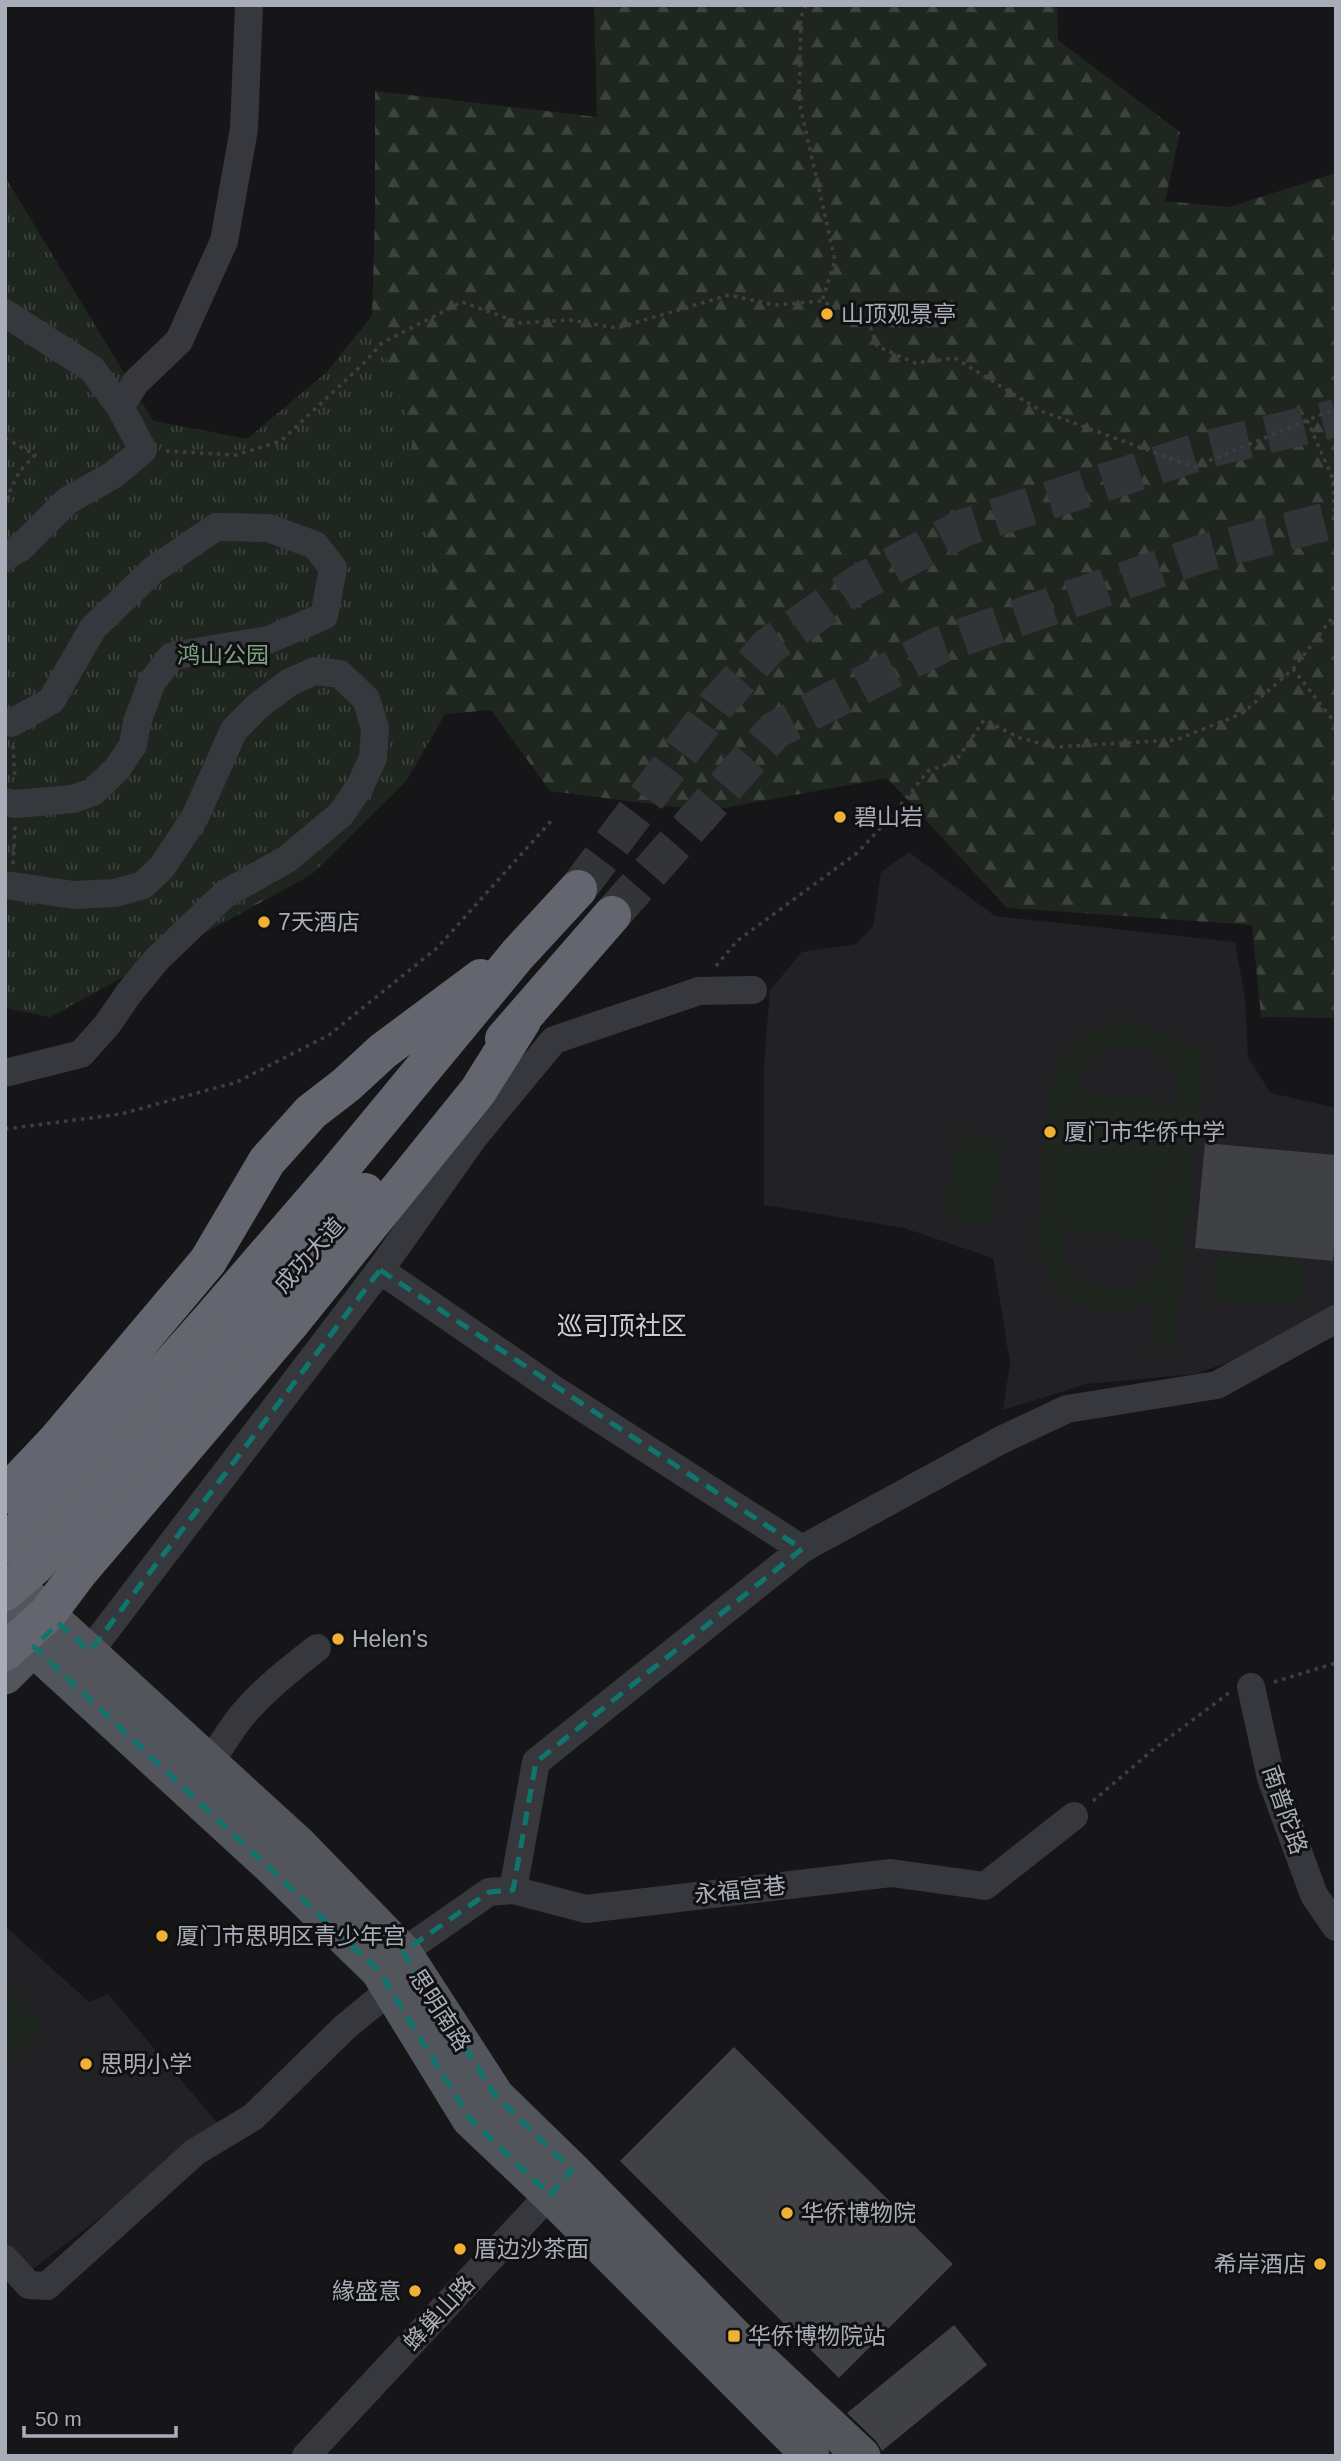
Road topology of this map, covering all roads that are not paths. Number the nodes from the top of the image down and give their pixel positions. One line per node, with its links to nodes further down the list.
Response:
1 (249, 5): 3 (street)
2 (5, 313): 3 (street)
3 (120, 407): 4 (street)
4 (5, 557)
5 (5, 722): 6 (street)
6 (5, 802)
7 (5, 885): 13 (street)
8 (578, 889): 10 (highway, 成功大道)
9 (612, 915): 12 (highway, 成功大道)
10 (518, 954): 16 (highway, 成功大道); 17 (highway)
11 (753, 990): 14 (street)
12 (522, 1021): 16 (highway, 成功大道); 22 (highway)
13 (5, 1073)
14 (380, 1270): 19 (street); 24 (street)
15 (1336, 1319): 19 (street)
16 (223, 1329): 18 (highway, 成功大道); 21 (highway, 成功大道, bridge)
17 (5, 1495)
18 (5, 1544)
19 (802, 1549): 29 (street)
20 (5, 1576): 22 (main road, 思明南路)
21 (5, 1592)
22 (29, 1632): 24 (main road, 思明南路); 25 (main road); 32 (main road, 思明南路)
23 (317, 1648): 27 (street)
24 (90, 1651): 27 (main road, 思明南路)
25 (5, 1675)
26 (1251, 1687): 30 (street, 南普陀路)
27 (209, 1762): 31 (main road, 思明南路)
28 (1074, 1816): 29 (street, 永福宫巷)
29 (513, 1890): 31 (street, 永福宫巷)
30 (1336, 1927)
31 (403, 1952): 33 (main road, 思明南路)
32 (390, 1990): 33 (main road, 思明南路); 34 (street)
33 (561, 2182): 35 (street, 蜂巢山路); 36 (main road, 思明南路); 37 (main road, 思明南路)
34 (5, 2259)
35 (306, 2456)
36 (811, 2456)
37 (862, 2456)

